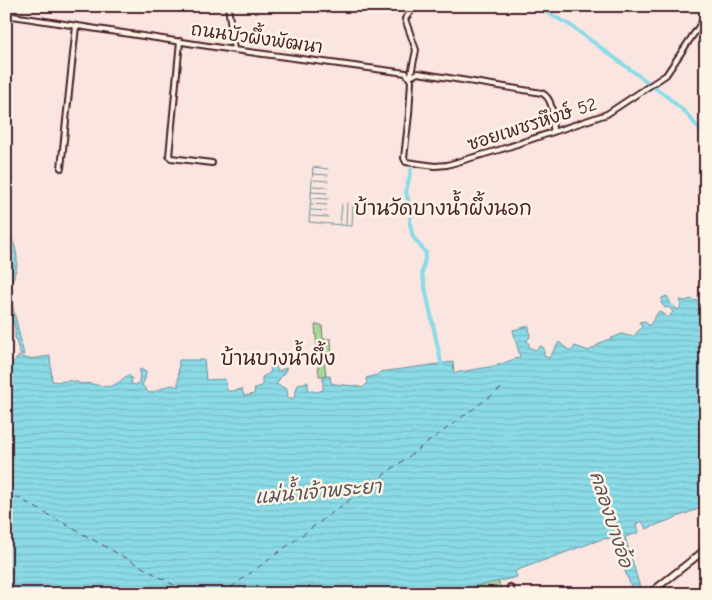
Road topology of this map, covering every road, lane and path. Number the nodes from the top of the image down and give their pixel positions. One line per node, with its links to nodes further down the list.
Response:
1 (228, 6): 7 (street)
2 (415, 6): 8 (street)
3 (6, 15): 5 (street, ถนนบัวผึ้งพัฒนา)
4 (706, 16): 9 (street, ซอยเพชรหึงษ์ 52)
5 (76, 26): 6 (street, ถนนบัวผึ้งพัฒนา); 11 (street)
6 (180, 41): 7 (street, ถนนบัวผึ้งพัฒนา); 10 (street)
7 (234, 50): 8 (street, ถนนบัวผึ้งพัฒนา)
8 (410, 78): 9 (street, ถนนบัวผึ้งพัฒนา); 9 (street, ซอยเพชรหึงษ์ 52)
9 (553, 132)
10 (212, 163)
11 (61, 168)
12 (706, 549): 15 (main road)
13 (510, 587): 14 (street)
14 (513, 594)
15 (649, 594)

